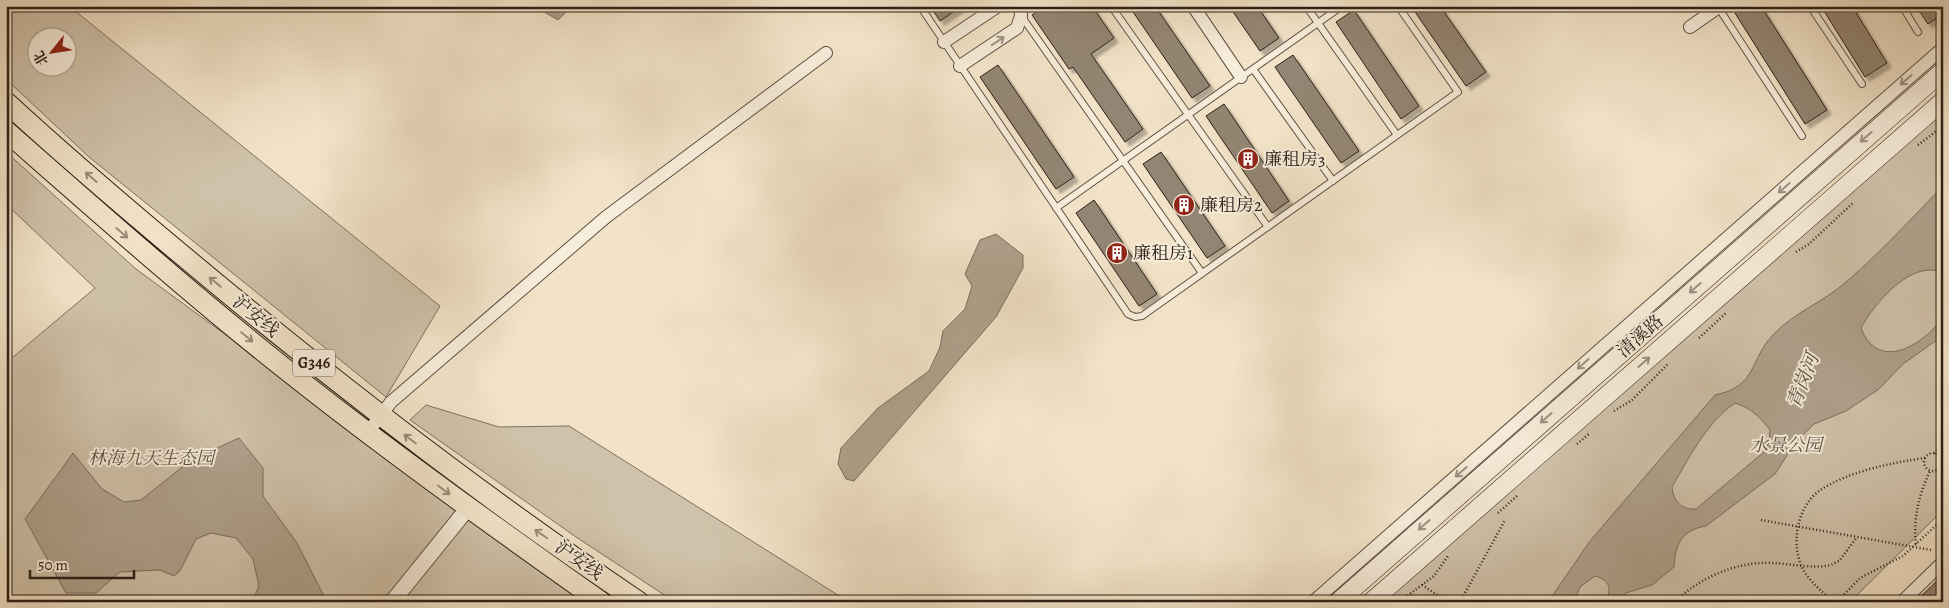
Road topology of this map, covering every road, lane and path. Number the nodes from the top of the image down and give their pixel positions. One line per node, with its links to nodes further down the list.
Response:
1 (920, 6): 15 (lane)
2 (998, 6): 15 (street)
3 (1111, 6): 26 (lane)
4 (1194, 6): 21 (street)
5 (1306, 6): 12 (lane)
6 (1342, 6): 12 (lane)
7 (1398, 6): 28 (lane)
8 (1810, 6): 22 (lane)
9 (1902, 6): 14 (lane)
10 (1719, 7): 13 (street); 29 (lane)
11 (1021, 11): 18 (street, one-way to 11); 30 (lane)
12 (1318, 23): 19 (lane); 28 (lane)
13 (1690, 26)
14 (1918, 32)
15 (944, 42): 18 (lane)
16 (1943, 48): 58 (street, one-way to 58)
17 (826, 53): 37 (street)
18 (960, 66): 32 (lane)
19 (1253, 69): 21 (lane); 31 (lane)
20 (1943, 71): 23 (main road, 清溪路)
21 (1241, 77): 26 (lane)
22 (1862, 84)
23 (1926, 85): 24 (main road); 34 (main road, 清溪路, one-way to 34)
24 (1942, 101): 35 (main road, 清溪路)
25 (6, 102): 37 (highway, 沪安线 / G346, one-way to 25)
26 (1188, 115): 30 (lane); 33 (lane)
27 (6, 131): 38 (highway, 沪安线 / G346, one-way to 38)
28 (1397, 135): 31 (lane)
29 (1802, 136)
30 (1122, 161): 32 (lane); 36 (lane)
31 (1332, 181): 33 (lane)
32 (1056, 208): 36 (lane)
33 (1268, 227): 36 (lane)
34 (1750, 239): 35 (main road); 59 (main road, 清溪路, one-way to 59)
35 (1765, 256): 60 (main road, 清溪路, one-way to 35)
36 (1202, 274)
37 (380, 416): 38 (street); 57 (highway, 沪安线 / G346, one-way to 37)
38 (368, 432): 43 (highway, 沪安线 / G346, one-way to 43)
39 (1943, 439): 40 (path)
40 (1935, 454): 41 (path); 42 (path)
41 (1925, 458): 42 (path); 47 (path)
42 (1930, 470): 49 (path)
43 (468, 508): 55 (street); 56 (highway, 沪安线 / G346)
44 (1943, 519): 49 (path)
45 (1505, 520): 62 (path)
46 (1762, 520): 47 (path)
47 (1798, 527): 48 (path); 53 (path)
48 (1857, 537): 50 (path); 53 (path)
49 (1916, 544): 50 (path)
50 (1913, 547): 51 (path); 65 (path)
51 (1931, 550)
52 (1943, 562): 66 (street)
53 (1802, 565): 63 (path); 64 (path)
54 (1422, 585): 61 (path)
55 (392, 602)
56 (600, 602)
57 (639, 602)
58 (1314, 602)
59 (1338, 602)
60 (1371, 602)
61 (1448, 602)
62 (1460, 602)
63 (1674, 602)
64 (1833, 602)
65 (1838, 602)
66 (1902, 602)

